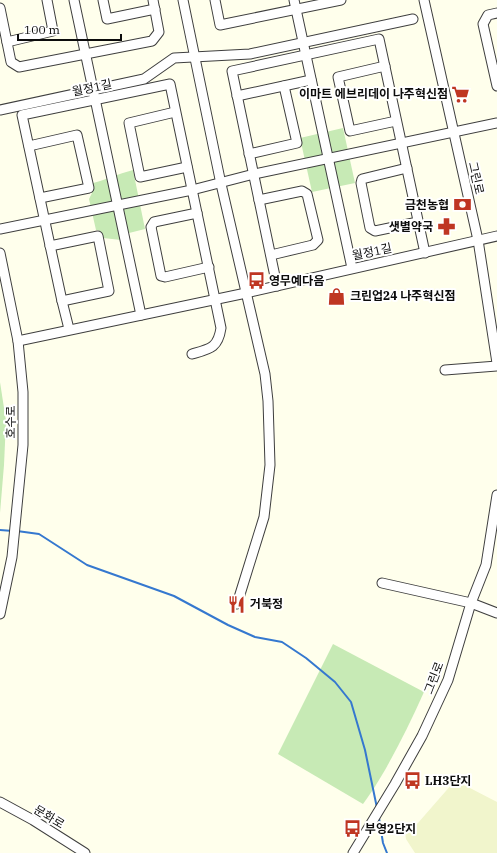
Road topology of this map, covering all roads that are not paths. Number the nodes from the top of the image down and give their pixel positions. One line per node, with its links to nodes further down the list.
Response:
1 (47, 0): 13 (street)
2 (74, 0): 15 (street)
3 (103, 0): 8 (street)
4 (183, 0): 17 (street)
5 (215, 0): 9 (street)
6 (341, 0): 9 (street)
7 (424, 0): 29 (street, 그린로)
8 (154, 5): 15 (street)
9 (295, 5): 14 (street)
10 (0, 8): 13 (street)
11 (493, 14): 21 (street)
12 (413, 20): 14 (street)
13 (7, 42): 15 (street)
14 (303, 43): 16 (street); 17 (street)
15 (86, 54): 22 (street)
16 (306, 55): 18 (street); 19 (street); 23 (street)
17 (194, 57): 22 (street); 37 (street)
18 (385, 66): 27 (street); 27 (street)
19 (312, 80): 20 (street); 33 (street)
20 (284, 86): 23 (street); 32 (street)
21 (497, 86)
22 (93, 90): 24 (street); 25 (street)
23 (237, 96): 32 (street)
24 (95, 100): 26 (street, 월정1길); 31 (street, 월정1길); 41 (street)
25 (0, 110)
26 (176, 112): 34 (street, 월정1길); 34 (street)
27 (396, 121): 30 (street)
28 (497, 123): 29 (street)
29 (454, 131): 30 (street); 47 (street, 그린로)
30 (401, 143): 33 (street); 35 (street)
31 (29, 146): 39 (street, 월정1길); 39 (street)
32 (250, 154): 36 (street)
33 (328, 158): 36 (street); 53 (street)
34 (187, 167): 38 (street, 월정1길)
35 (406, 168): 44 (street); 44 (street, 월정1길)
36 (254, 174): 37 (street); 40 (street)
37 (221, 184): 38 (street); 55 (street)
38 (192, 190): 41 (street); 42 (street, 월정1길)
39 (40, 198): 43 (street, 월정1길)
40 (259, 200): 51 (street); 51 (street)
41 (117, 206): 43 (street); 58 (street)
42 (197, 213): 52 (street, 월정1길); 52 (street)
43 (44, 220): 45 (street); 48 (street, 월정1길)
44 (418, 222): 50 (street)
45 (0, 229)
46 (497, 236): 47 (street, 월정1길)
47 (478, 240): 50 (street, 월정1길); 62 (street, 그린로)
48 (50, 246): 57 (street, 월정1길); 57 (street)
49 (0, 253): 60 (street, 호수로)
50 (424, 253): 53 (street, 월정1길)
51 (271, 255): 54 (street)
52 (209, 267): 56 (street, 월정1길)
53 (352, 268): 54 (street, 월정1길)
54 (277, 286): 55 (street, 월정1길)
55 (246, 293): 56 (street, 월정1길); 68 (street)
56 (216, 299): 58 (street, 월정1길); 61 (street)
57 (62, 301): 59 (street, 월정1길)
58 (141, 315): 59 (street, 월정1길)
59 (69, 329): 60 (street, 월정1길)
60 (18, 341): 70 (street, 호수로)
61 (192, 354)
62 (497, 363)
63 (497, 366): 64 (street)
64 (445, 370)
65 (497, 495): 67 (street, 그린로)
66 (382, 583): 67 (street)
67 (471, 603): 69 (street); 73 (street, 그린로)
68 (237, 604)
69 (497, 613)
70 (0, 614)
71 (0, 802): 72 (street, 문화로)
72 (85, 853)
73 (353, 853)

